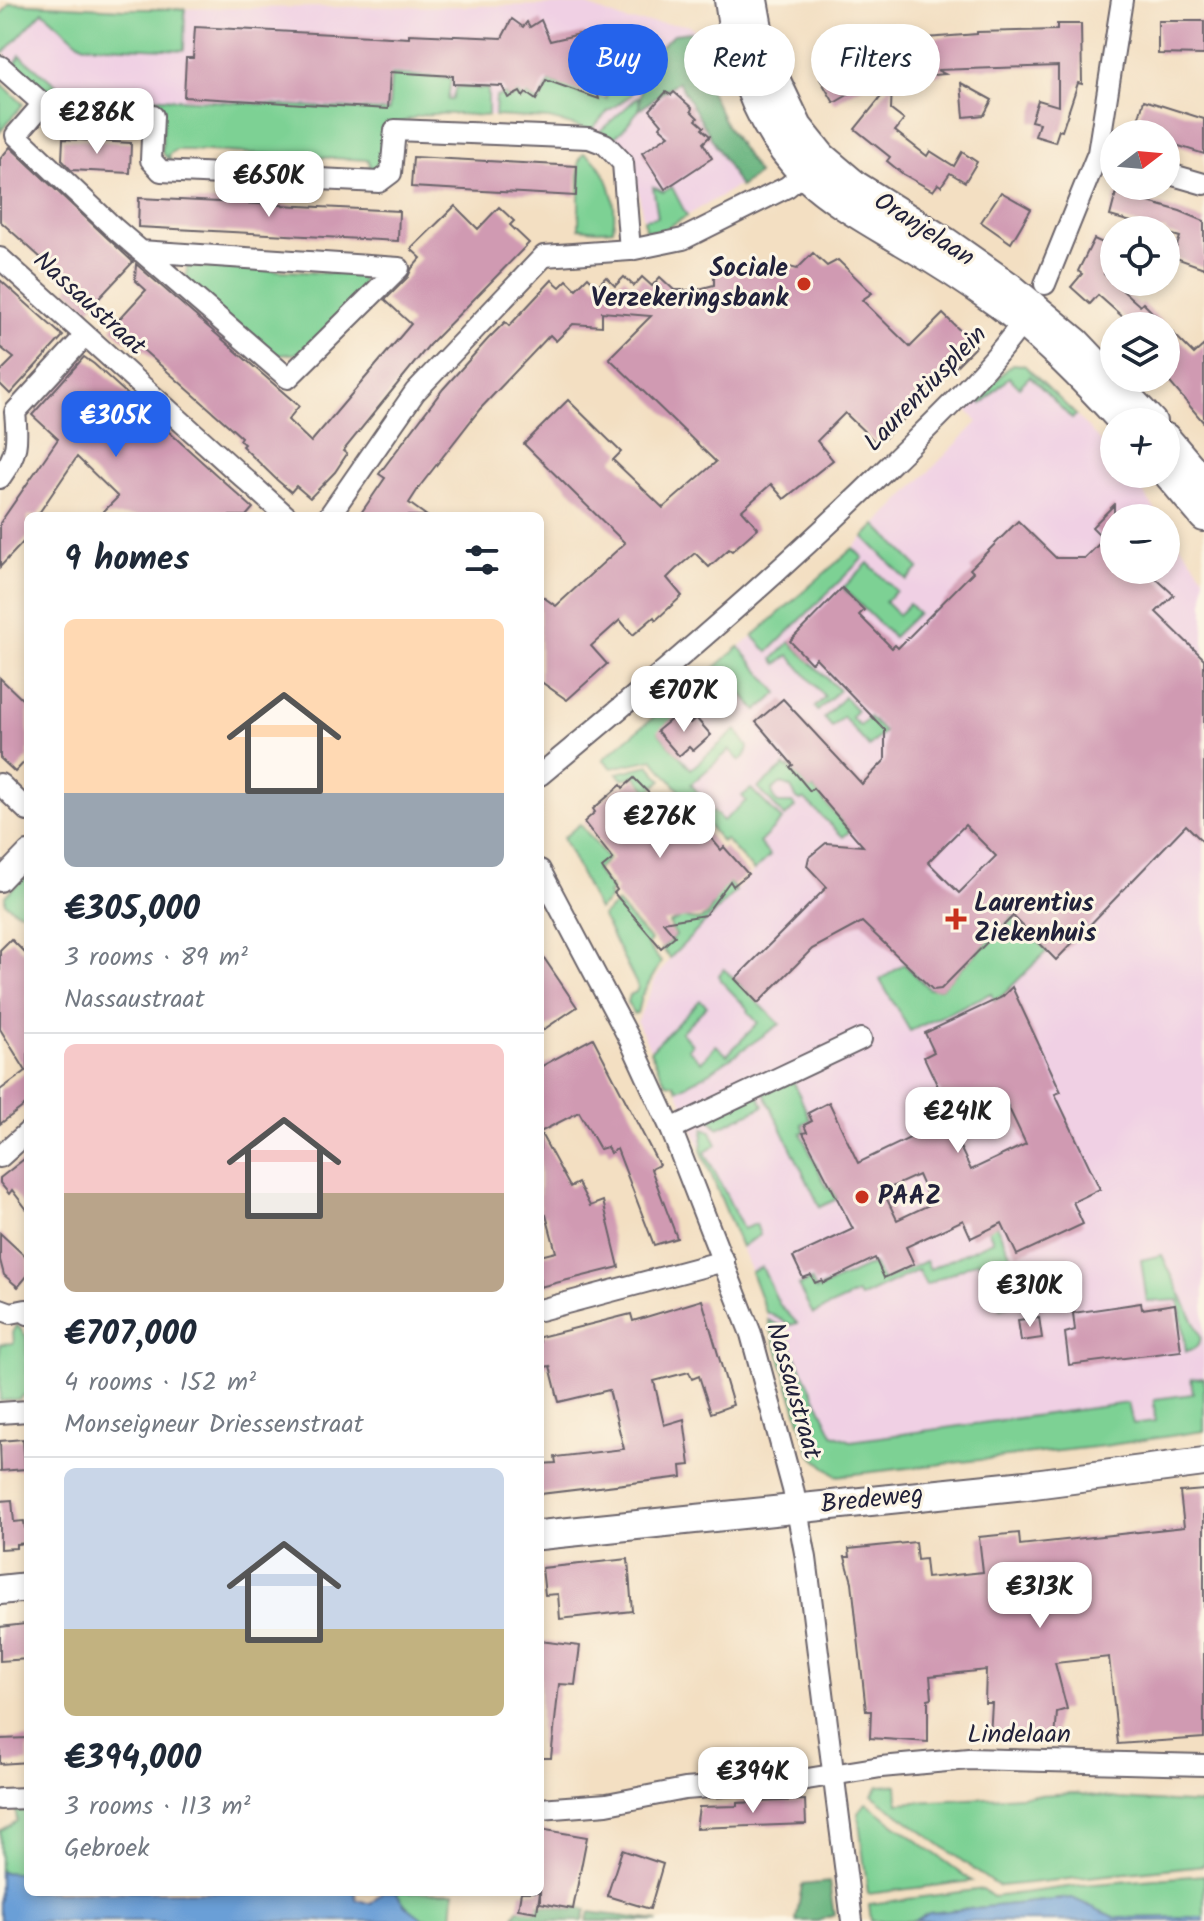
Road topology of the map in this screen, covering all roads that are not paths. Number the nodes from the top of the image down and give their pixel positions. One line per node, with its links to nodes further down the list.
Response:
1 (729, 0): 7 (street, Oranjelaan)
2 (753, 0): 7 (street, Oranjelaan)
3 (1122, 0): 6 (street, Laurentiusplein)
4 (0, 66): 5 (street)
5 (43, 104): 11 (street); 12 (street)
6 (1110, 120)
7 (814, 166): 11 (street); 14 (street, Oranjelaan)
8 (1100, 167): 14 (street, Laurentiusplein)
9 (1180, 177): 10 (street)
10 (1204, 184)
11 (630, 250): 23 (street)
12 (140, 251): 12 (street)
13 (0, 258): 15 (street, Nassaustraat)
14 (1033, 305): 16 (street, Oranjelaan); 17 (street, Oranjelaan); 25 (street, Laurentiusplein)
15 (85, 336): 19 (street); 22 (street, Nassaustraat)
16 (1110, 408)
17 (1139, 408)
18 (1180, 455): 20 (street)
19 (0, 478)
20 (1204, 483)
21 (1180, 488): 24 (street)
22 (282, 512)
23 (332, 512)
24 (1204, 517)
25 (544, 772)
26 (0, 784): 27 (street)
27 (24, 807)
28 (24, 856): 30 (street)
29 (544, 878): 32 (street, Nassaustraat)
30 (0, 881)
31 (861, 1039): 32 (street)
32 (671, 1129): 35 (street, Nassaustraat)
33 (24, 1136): 34 (street)
34 (0, 1157)
35 (724, 1261): 37 (street); 42 (street, Nassaustraat)
36 (0, 1309): 38 (street)
37 (544, 1309)
38 (24, 1311)
39 (24, 1411): 40 (street)
40 (0, 1413)
41 (1204, 1462): 42 (street, Bredeweg)
42 (797, 1508): 43 (street, Bredeweg); 47 (street, Nassaustraat)
43 (544, 1535)
44 (24, 1587): 45 (street)
45 (0, 1590)
46 (1204, 1765): 47 (street, Lindelaan)
47 (834, 1775): 50 (street, Lindelaan); 51 (street, Nassaustraat)
48 (24, 1798): 49 (street)
49 (0, 1799)
50 (544, 1809)
51 (852, 1921)

